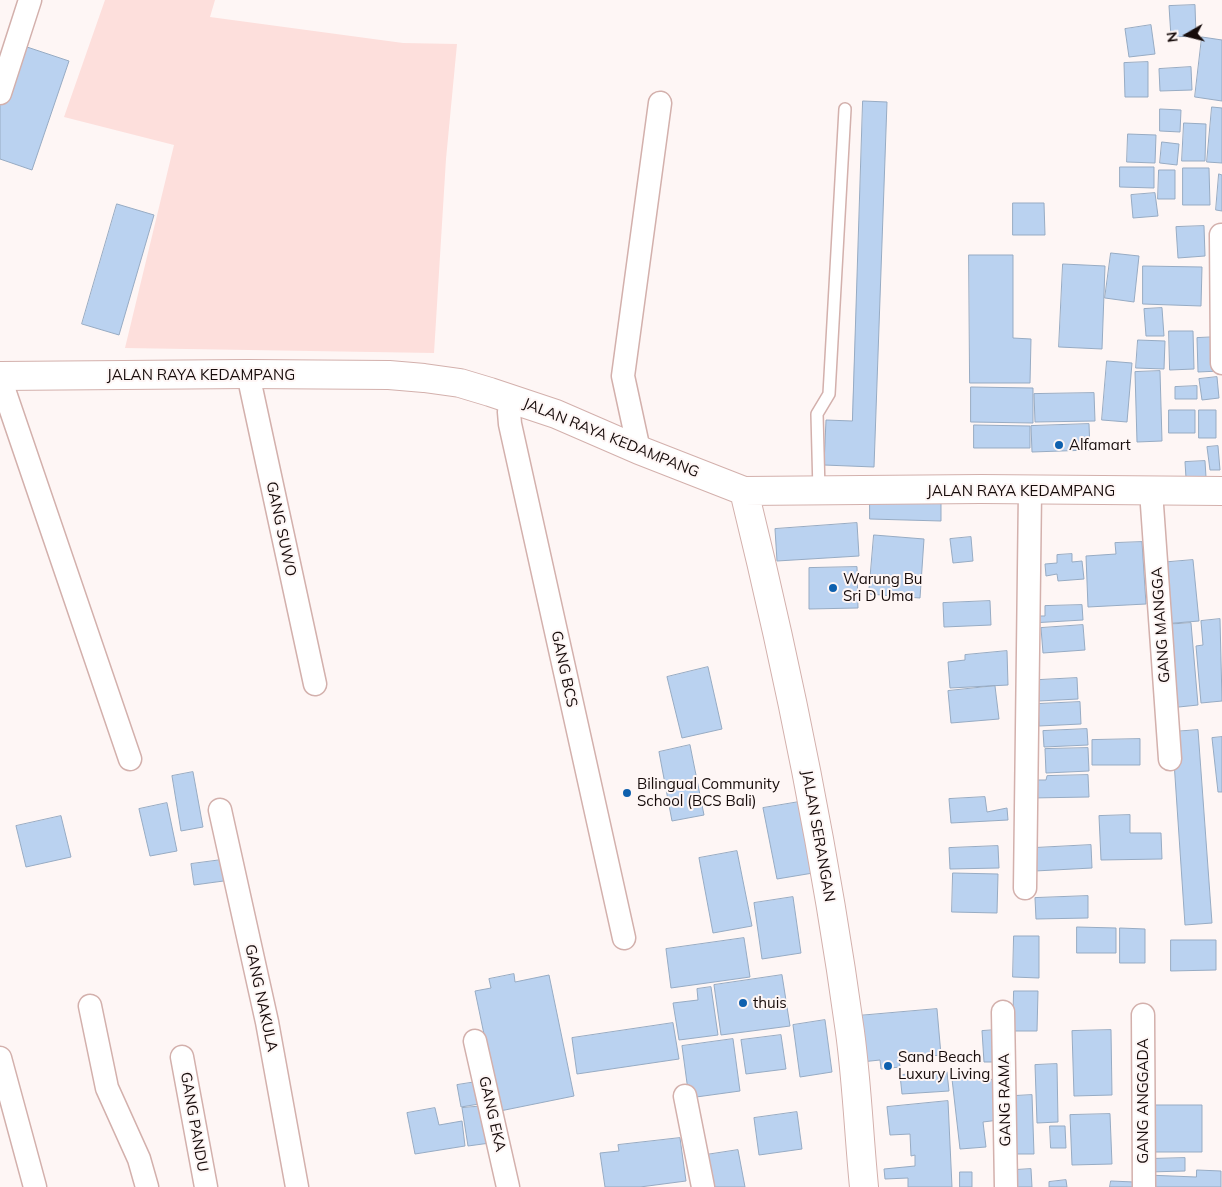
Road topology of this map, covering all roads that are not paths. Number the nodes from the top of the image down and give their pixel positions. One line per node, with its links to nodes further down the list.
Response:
1 (30, 0): 2 (street)
2 (0, 93)
3 (660, 103): 10 (street)
4 (846, 110): 12 (lane)
5 (1220, 235): 6 (street)
6 (1222, 363)
7 (248, 374): 8 (street, JALAN RAYA KEDAMPANG); 9 (street, JALAN RAYA KEDAMPANG); 16 (street, GANG SUWO)
8 (0, 377): 17 (street)
9 (514, 400): 10 (street, JALAN RAYA KEDAMPANG); 21 (street, GANG BCS)
10 (639, 450): 11 (street, JALAN RAYA KEDAMPANG)
11 (744, 491): 12 (street, JALAN RAYA KEDAMPANG); 35 (street, JALAN SERANGAN)
12 (820, 491): 13 (street, JALAN RAYA KEDAMPANG)
13 (1030, 491): 14 (street, JALAN RAYA KEDAMPANG); 20 (street)
14 (1151, 491): 15 (street, JALAN RAYA KEDAMPANG); 18 (street, GANG MANGGA)
15 (1222, 491)
16 (315, 684)
17 (130, 759)
18 (1170, 759)
19 (220, 810): 32 (street, GANG NAKULA)
20 (1026, 888)
21 (624, 938)
22 (90, 1006): 30 (street)
23 (1003, 1012): 36 (street, GANG RAMA)
24 (1143, 1015): 37 (street, GANG ANGGADA)
25 (475, 1041): 33 (street, GANG EKA)
26 (182, 1057): 31 (street, GANG PANDU)
27 (0, 1058): 29 (street)
28 (685, 1096): 34 (street)
29 (35, 1187)
30 (147, 1187)
31 (206, 1187)
32 (297, 1187)
33 (508, 1187)
34 (703, 1187)
35 (864, 1187)
36 (1006, 1187)
37 (1144, 1187)

